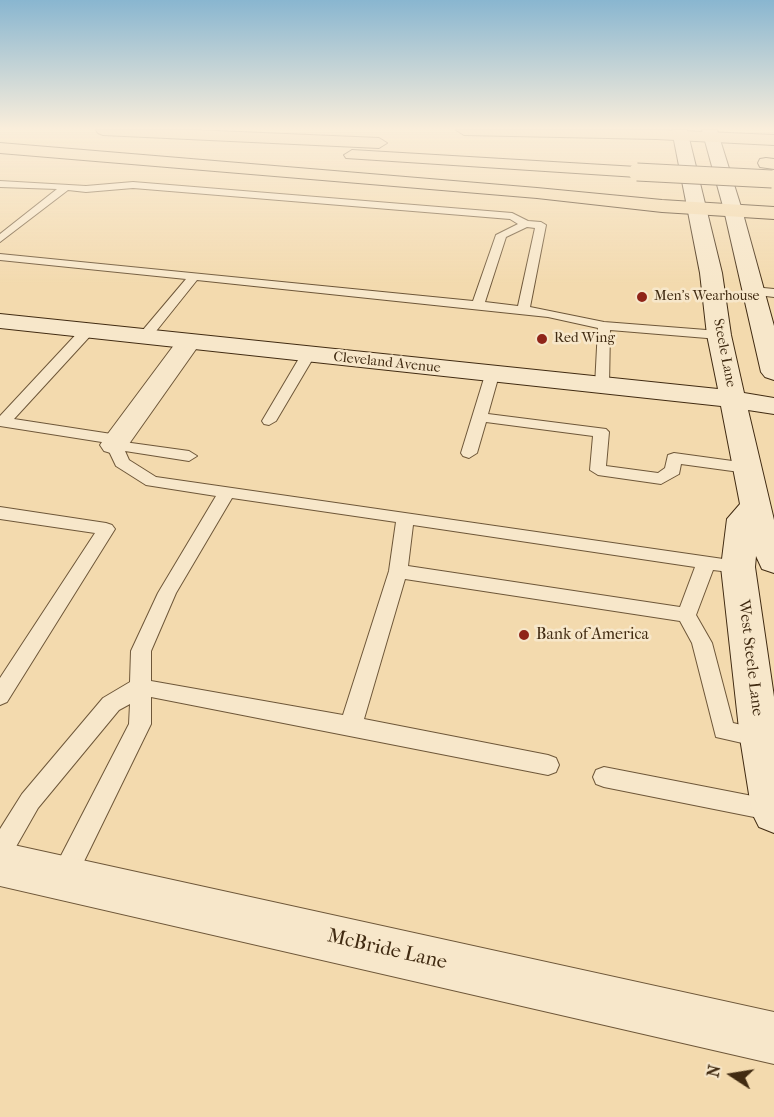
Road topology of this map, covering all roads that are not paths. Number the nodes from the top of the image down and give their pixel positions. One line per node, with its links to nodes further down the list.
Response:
1 (395, 182): 6 (highway)
2 (690, 182): 6 (main road, Steele Lane)
3 (725, 182): 7 (main road)
4 (0, 184): 5 (lane)
5 (66, 187): 9 (lane); 10 (lane)
6 (695, 208): 7 (highway); 19 (main road, Steele Lane)
7 (733, 210): 8 (highway); 13 (main road)
8 (774, 213)
9 (526, 224): 14 (lane); 15 (lane)
10 (0, 239)
11 (0, 257): 12 (lane)
12 (194, 277): 14 (lane); 20 (lane)
13 (764, 292): 21 (main road)
14 (478, 305): 15 (lane)
15 (523, 311): 17 (lane)
16 (0, 321): 18 (main road, Cleveland Avenue)
17 (604, 326): 19 (lane); 26 (lane)
18 (87, 331): 20 (main road, Cleveland Avenue); 31 (lane)
19 (719, 335): 27 (main road, Steele Lane)
20 (144, 337): 22 (main road, Cleveland Avenue)
21 (770, 338): 24 (main road)
22 (189, 342): 23 (main road, Cleveland Avenue); 31 (main road)
23 (308, 355): 25 (main road, Cleveland Avenue); 30 (lane)
24 (774, 372)
25 (492, 375): 26 (main road, Cleveland Avenue); 29 (lane)
26 (602, 386): 27 (main road, Cleveland Avenue)
27 (733, 399): 28 (main road, Cleveland Avenue); 34 (main road, Steele Lane)
28 (774, 406)
29 (480, 417): 32 (lane); 34 (lane)
30 (269, 421)
31 (116, 442): 33 (lane); 35 (lane)
32 (469, 453)
33 (189, 456)
34 (747, 468): 36 (main road, Steele Lane)
35 (227, 492): 38 (lane); 42 (lane)
36 (755, 507): 39 (main road, West Steele Lane)
37 (0, 513): 43 (lane)
38 (405, 518): 39 (lane); 40 (lane)
39 (739, 563): 41 (lane); 45 (main road, West Steele Lane)
40 (398, 571): 41 (lane); 44 (lane)
41 (686, 615): 45 (lane)
42 (140, 687): 44 (lane); 49 (lane); 51 (lane)
43 (0, 696)
44 (351, 726): 46 (lane)
45 (760, 738): 48 (main road, West Steele Lane)
46 (548, 765)
47 (604, 777): 48 (lane)
48 (774, 812)
49 (0, 851)
50 (0, 864): 51 (main road, McBride Lane)
51 (63, 877): 52 (main road, McBride Lane)
52 (774, 1038)

